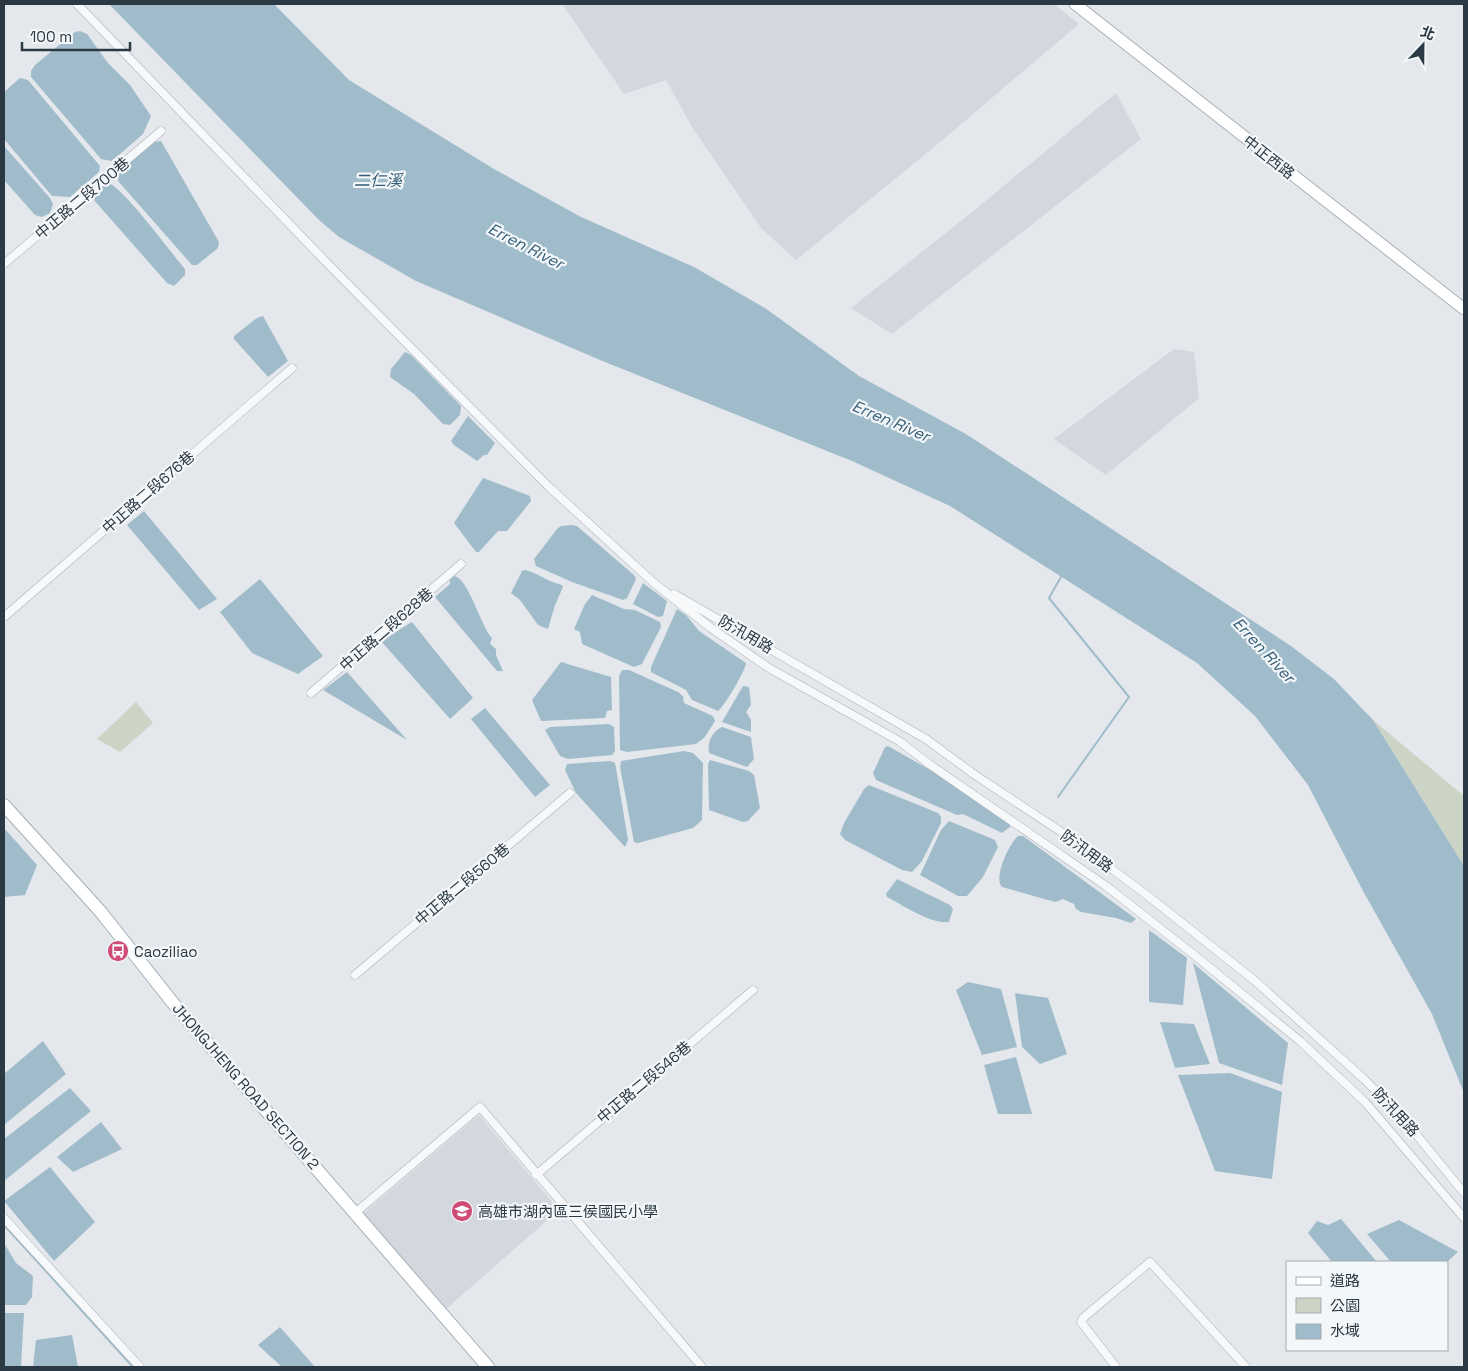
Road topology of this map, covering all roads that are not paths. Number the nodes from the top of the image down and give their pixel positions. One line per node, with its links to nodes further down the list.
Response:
1 (77, 4): 8 (street)
2 (1075, 4): 5 (street, 中正西路)
3 (161, 131): 4 (street, 中正路二段700巷)
4 (4, 264)
5 (1464, 309)
6 (292, 368): 9 (street, 中正路二段676巷)
7 (461, 564): 10 (street, 中正路二段628巷)
8 (654, 583): 16 (street, 防汛用路); 19 (street)
9 (4, 617)
10 (311, 693)
11 (570, 792): 13 (street, 中正路二段560巷)
12 (4, 805): 17 (main road, JHONGJHENG ROAD SECTION 2)
13 (354, 976)
14 (753, 990): 15 (street, 中正路二段546巷)
15 (536, 1175): 17 (street); 22 (street)
16 (1464, 1192)
17 (355, 1213): 21 (main road, JHONGJHENG ROAD SECTION 2)
18 (4, 1218): 20 (street)
19 (1464, 1218)
20 (140, 1367)
21 (488, 1367)
22 (702, 1367)
23 (1116, 1367): 24 (street)
24 (1246, 1367)

